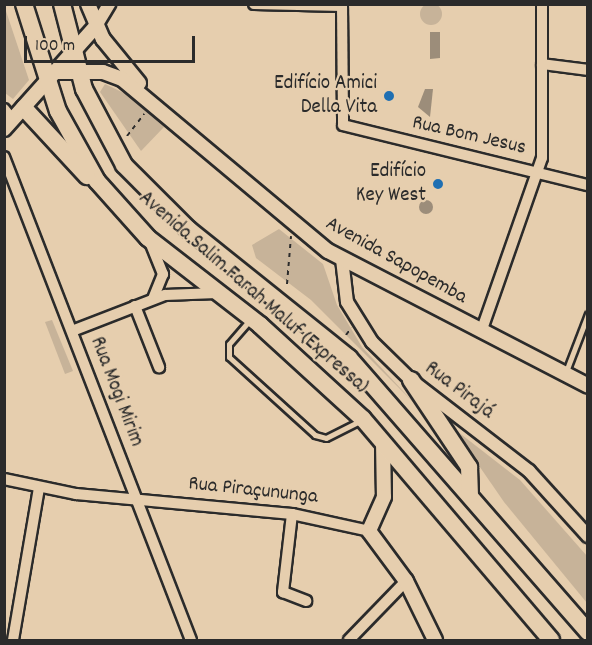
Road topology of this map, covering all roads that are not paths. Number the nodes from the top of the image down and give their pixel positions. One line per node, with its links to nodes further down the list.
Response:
1 (24, 4): 14 (highway, Avenida Salim Farah Maluf (Expressa))
2 (62, 4): 10 (highway, Avenida Salim Farah Maluf (Expressa))
3 (72, 4): 10 (highway)
4 (88, 4): 9 (main road, Avenida Sapopemba)
5 (109, 4): 9 (street)
6 (254, 4): 8 (street)
7 (542, 4): 11 (street)
8 (342, 5): 18 (street, Rua Bom Jesus)
9 (96, 26): 10 (main road); 15 (main road, Avenida Sapopemba)
10 (73, 53): 13 (highway, Avenida Salim Farah Maluf (Expressa)); 14 (main road)
11 (542, 64): 12 (street); 18 (street)
12 (588, 70)
13 (79, 72): 14 (main road, Avenida Sapopemba); 15 (main road, Avenida Sapopemba); 38 (highway, Avenida Salim Farah Maluf (Expressa))
14 (51, 77): 16 (main road); 19 (highway, Avenida Salim Farah Maluf (Expressa))
15 (148, 104): 22 (main road, Avenida Sapopemba)
16 (12, 117): 19 (highway)
17 (4, 157): 28 (street, Rua Mogi Mirim)
18 (538, 172): 20 (street, Rua Bom Jesus); 29 (street)
19 (98, 181): 21 (highway, Avenida Salim Farah Maluf (Expressa))
20 (588, 185)
21 (148, 238): 23 (highway, Avenida Salim Farah Maluf (Expressa)); 24 (street)
22 (342, 259): 29 (main road, Avenida Sapopemba); 32 (street, Rua Pirajá)
23 (218, 293): 24 (street); 27 (highway, Avenida Salim Farah Maluf (Expressa))
24 (153, 299): 25 (street)
25 (135, 306): 28 (street); 30 (street)
26 (588, 314): 31 (lane)
27 (251, 318): 34 (highway, Avenida Salim Farah Maluf (Expressa)); 34 (lane)
28 (72, 331): 39 (street, Rua Mogi Mirim)
29 (481, 332): 31 (main road, Avenida Sapopemba)
30 (159, 367)
31 (564, 376): 33 (main road, Avenida Sapopemba)
32 (411, 380): 38 (highway); 42 (street, Rua Pirajá)
33 (588, 386)
34 (363, 419): 35 (highway, Avenida Salim Farah Maluf (Expressa))
35 (382, 440): 41 (main road); 50 (highway, Avenida Salim Farah Maluf (Expressa))
36 (4, 479): 37 (street, Rua Piraçununga)
37 (39, 488): 39 (street, Rua Piraçununga); 46 (street)
38 (470, 495): 45 (highway, Avenida Salim Farah Maluf (Expressa))
39 (137, 501): 40 (street, Rua Piraçununga); 47 (street, Rua Mogi Mirim)
40 (292, 514): 41 (street, Rua Piraçununga); 44 (street)
41 (369, 531): 43 (main road)
42 (588, 536)
43 (406, 581): 48 (street); 49 (main road)
44 (306, 601)
45 (588, 632)
46 (13, 640)
47 (191, 640)
48 (349, 640)
49 (435, 640)
50 (551, 640)

